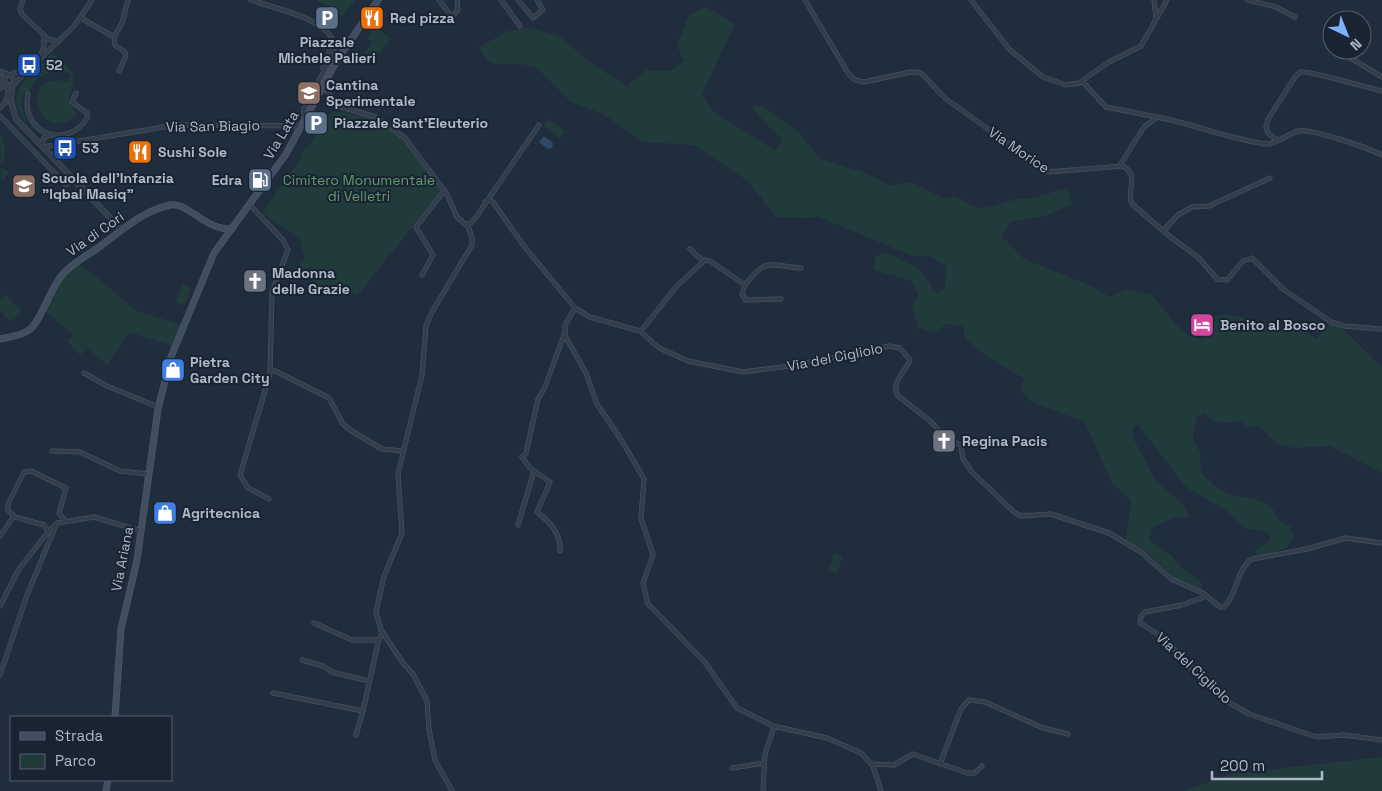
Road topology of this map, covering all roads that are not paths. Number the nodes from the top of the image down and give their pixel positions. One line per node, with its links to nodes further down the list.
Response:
1 (23, 0): 20 (street)
2 (92, 0): 17 (street)
3 (128, 0): 21 (street)
4 (251, 0): 44 (street)
5 (378, 0): 33 (main road, Via Lata)
6 (438, 0): 7 (street)
7 (457, 0)
8 (501, 0): 19 (street)
9 (518, 0): 10 (street)
10 (537, 0)
11 (804, 0): 58 (street, Via Morice)
12 (971, 0): 30 (street)
13 (1154, 0): 18 (street)
14 (1167, 0): 18 (street)
15 (1247, 0): 16 (street)
16 (1295, 16)
17 (81, 18): 21 (street); 22 (street)
18 (1156, 21): 30 (street)
19 (520, 26)
20 (44, 35): 22 (street); 24 (street)
21 (114, 37): 25 (street)
22 (58, 42): 24 (street)
23 (1354, 60): 29 (street)
24 (36, 63): 27 (street); 32 (street)
25 (119, 70)
26 (0, 71): 27 (street)
27 (10, 75): 31 (street); 32 (street)
28 (0, 77): 31 (street)
29 (1382, 77)
30 (1082, 81): 42 (street)
31 (5, 83): 32 (street); 34 (street); 37 (street)
32 (14, 85): 39 (street)
33 (323, 87): 44 (main road, Via Lata); 63 (street)
34 (0, 89)
35 (1382, 91): 53 (street)
36 (76, 93): 51 (street)
37 (8, 94): 39 (street); 40 (street)
38 (28, 94): 49 (street)
39 (11, 102): 43 (street)
40 (0, 108)
41 (0, 116): 46 (street)
42 (1158, 118): 53 (street); 58 (street)
43 (16, 119): 45 (street); 46 (street)
44 (306, 119): 48 (main road, Via Lata)
45 (21, 124): 50 (street); 52 (street)
46 (9, 125): 50 (street)
47 (539, 125): 64 (street)
48 (302, 126): 54 (street, Via San Biagio); 65 (main road, Via Lata)
49 (41, 130): 51 (street); 52 (street)
50 (13, 131): 60 (street)
51 (50, 135): 55 (street)
52 (32, 136): 55 (street)
53 (1278, 139): 56 (street)
54 (65, 144): 55 (street, Via San Biagio); 57 (street)
55 (42, 146): 57 (street)
56 (1382, 155)
57 (54, 158): 59 (street)
58 (1120, 165): 69 (street)
59 (64, 169): 60 (street); 67 (street)
60 (57, 176): 62 (street)
61 (1270, 178): 69 (street)
62 (66, 185)
63 (444, 191): 66 (street); 73 (street)
64 (485, 202): 66 (street); 76 (street, Via del Cigliolo)
65 (249, 204): 68 (main road, Via Lata); 81 (street)
66 (467, 224): 85 (street)
67 (121, 229): 68 (main road, Via di Cori); 80 (main road, Via di Cori)
68 (232, 229): 83 (main road, Via Ariana)
69 (1163, 231): 77 (street)
70 (690, 249): 71 (street)
71 (703, 261): 74 (street); 78 (street)
72 (801, 268): 74 (street)
73 (422, 275)
74 (745, 285): 75 (street)
75 (781, 299)
76 (575, 308): 78 (street, Via del Cigliolo); 79 (street)
77 (1382, 329)
78 (641, 332): 98 (street, Via del Cigliolo)
79 (564, 335): 86 (street); 109 (street)
80 (0, 340)
81 (271, 369): 85 (street); 88 (street)
82 (84, 373): 83 (street)
83 (158, 407): 87 (main road, Via Ariana)
84 (52, 451): 87 (street)
85 (403, 451): 101 (street)
86 (534, 471): 92 (street); 97 (street)
87 (149, 474): 93 (main road, Via Ariana)
88 (269, 499)
89 (14, 516): 90 (street); 94 (street); 95 (street)
90 (64, 520): 91 (street); 93 (street)
91 (57, 523): 94 (street); 104 (street)
92 (518, 525)
93 (141, 531): 108 (main road, Via Ariana)
94 (48, 532): 99 (street)
95 (0, 536)
96 (1382, 543): 98 (street)
97 (560, 551)
98 (1207, 596): 112 (street, Via del Cigliolo)
99 (0, 606)
100 (314, 623): 102 (street)
101 (382, 632): 102 (street); 118 (street)
102 (379, 640): 105 (street)
103 (302, 660): 105 (street)
104 (0, 675)
105 (369, 681): 107 (street)
106 (273, 693): 107 (street)
107 (362, 711): 111 (street)
108 (115, 716)
109 (774, 727): 113 (street); 114 (street)
110 (1068, 734): 115 (street)
111 (356, 735)
112 (1382, 740)
113 (764, 763): 117 (street); 119 (street)
114 (872, 764): 115 (street); 120 (street)
115 (940, 764): 116 (street)
116 (982, 766)
117 (732, 768)
118 (452, 791)
119 (763, 791)
120 (881, 791)

